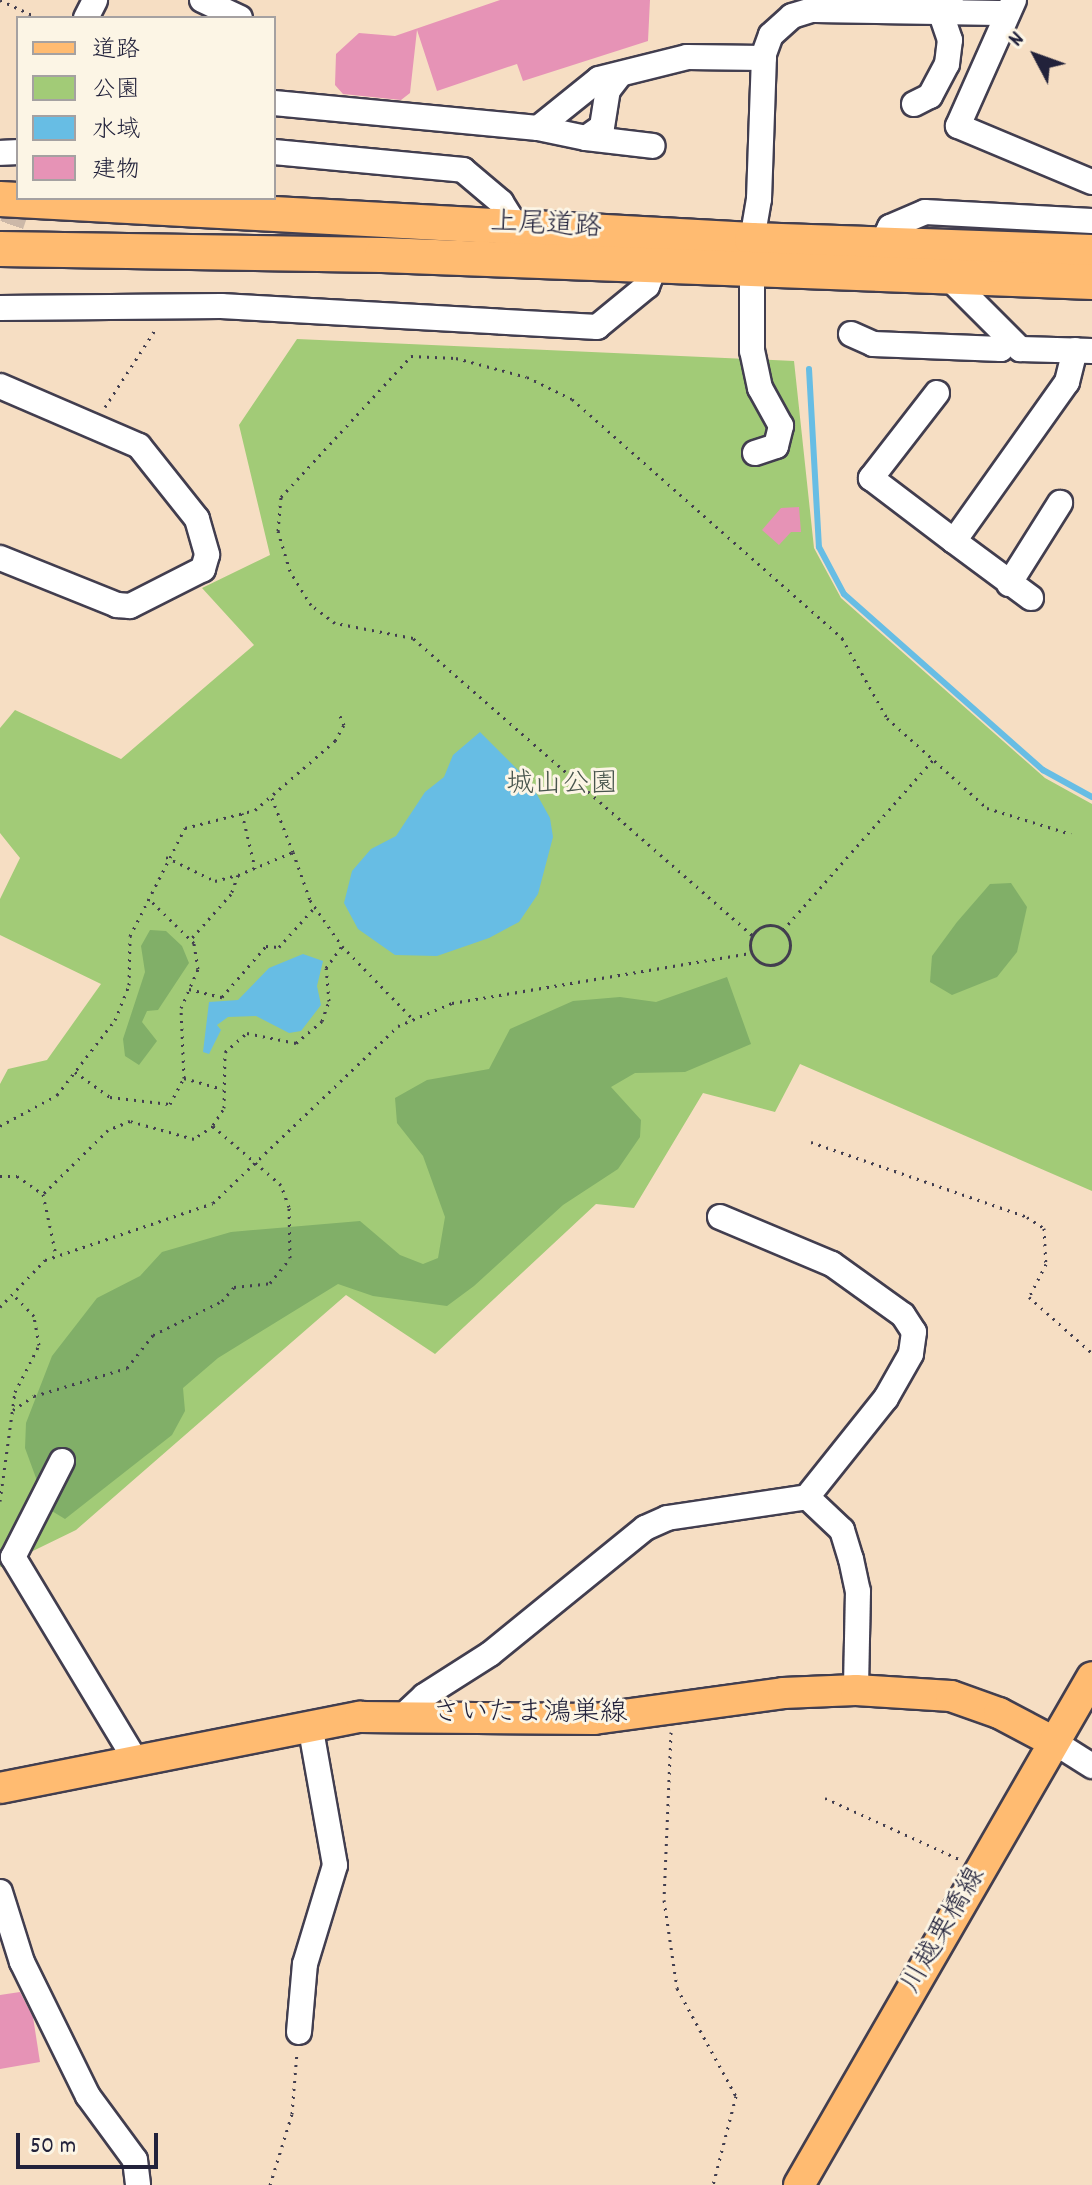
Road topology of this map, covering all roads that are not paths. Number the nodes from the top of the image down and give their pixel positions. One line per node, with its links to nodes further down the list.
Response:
1 (202, 0): 4 (street)
2 (946, 6): 3 (street); 5 (street); 8 (street)
3 (1008, 6): 13 (street)
4 (236, 16)
5 (764, 58): 6 (street); 20 (street)
6 (618, 77): 9 (street); 10 (street)
7 (276, 103): 9 (street)
8 (914, 104)
9 (538, 128): 10 (street)
10 (586, 138): 11 (street)
11 (653, 146)
12 (276, 152): 16 (street)
13 (1092, 182)
14 (21, 200): 16 (highway, 上尾道路)
15 (1092, 221): 17 (street)
16 (515, 224): 20 (highway, 上尾道路)
17 (882, 243): 19 (highway, 上尾道路); 20 (highway, 上尾道路)
18 (0, 249): 21 (highway, 上尾道路)
19 (1092, 252)
20 (751, 255): 21 (highway, 上尾道路); 22 (highway, 上尾道路); 30 (street)
21 (655, 266): 24 (street)
22 (951, 280): 23 (highway, 上尾道路); 26 (street)
23 (1092, 282)
24 (0, 308)
25 (851, 334): 26 (street)
26 (1008, 338): 27 (street)
27 (1083, 351): 32 (street)
28 (0, 386): 33 (street)
29 (937, 393): 32 (street)
30 (755, 453)
31 (1060, 503): 34 (street)
32 (954, 541): 34 (street)
33 (0, 558)
34 (1009, 584): 35 (street)
35 (1031, 598)
36 (720, 1217): 38 (street)
37 (62, 1461): 44 (street)
38 (807, 1497): 40 (street); 41 (street)
39 (1092, 1677): 43 (main road, 川越栗橋線)
40 (856, 1690): 41 (main road, さいたま鴻巣線); 43 (main road, さいたま鴻巣線)
41 (405, 1714): 42 (main road, さいたま鴻巣線)
42 (310, 1724): 44 (main road, さいたま鴻巣線); 48 (street)
43 (1054, 1742): 45 (street); 50 (main road, 川越栗橋線)
44 (135, 1759): 46 (main road, さいたま鴻巣線)
45 (1092, 1766)
46 (0, 1788)
47 (0, 1892): 49 (street)
48 (299, 2032)
49 (138, 2185)
50 (799, 2185)

